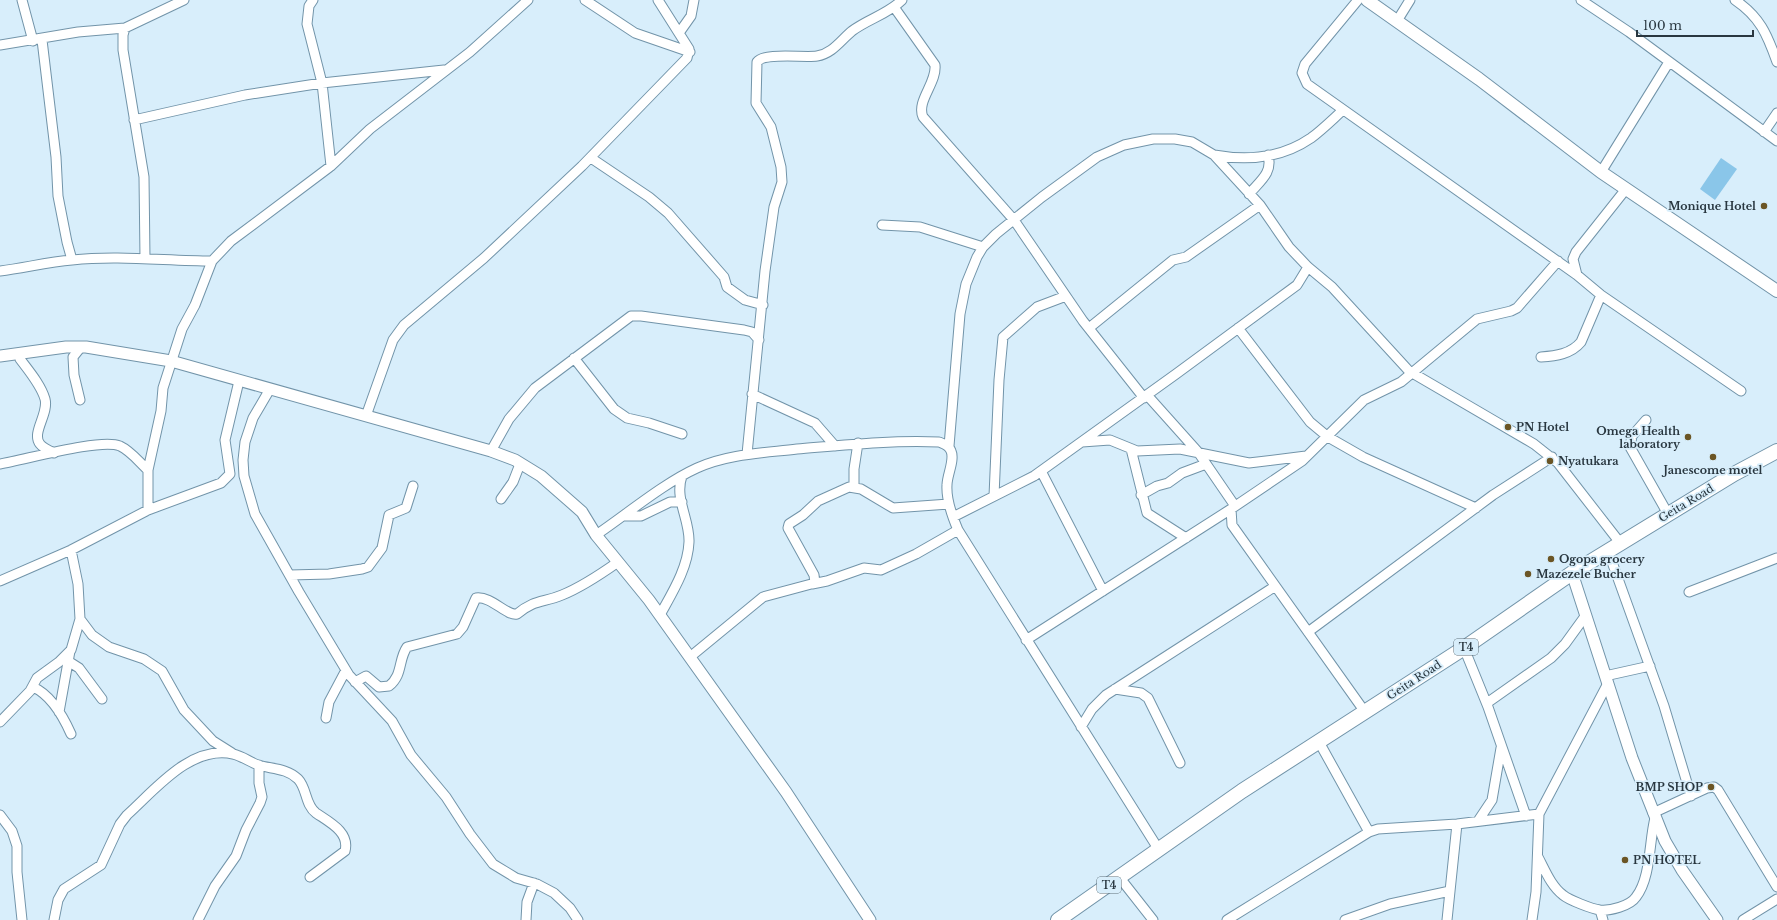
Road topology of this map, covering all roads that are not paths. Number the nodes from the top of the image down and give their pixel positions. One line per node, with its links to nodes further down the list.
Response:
1 (22, 0): 18 (street)
2 (184, 0): 16 (street)
3 (313, 0): 24 (street)
4 (528, 0): 23 (street)
5 (585, 0): 20 (street)
6 (658, 0): 17 (street)
7 (694, 0): 17 (street)
8 (902, 0): 14 (street)
9 (1358, 0): 25 (street)
10 (1368, 0): 15 (main road)
11 (1410, 0): 15 (street)
12 (1581, 0): 21 (street)
13 (1735, 0): 22 (street)
14 (894, 7): 38 (street); 52 (street)
15 (1397, 21): 34 (main road)
16 (125, 28): 18 (street); 27 (street)
17 (679, 33): 20 (street)
18 (38, 40): 19 (street); 43 (street)
19 (0, 45)
20 (690, 52): 32 (street)
21 (1669, 62): 28 (street); 34 (street)
22 (1777, 62)
23 (444, 70): 24 (street); 33 (street)
24 (322, 83): 27 (street); 33 (street)
25 (1343, 110): 31 (street); 45 (street)
26 (1777, 113): 28 (street)
27 (134, 120): 42 (street)
28 (1764, 132): 29 (street)
29 (1777, 141)
30 (1214, 155): 31 (street); 36 (street); 38 (street)
31 (1268, 155): 36 (street)
32 (591, 158): 52 (street); 69 (street)
33 (331, 166): 44 (street)
34 (1601, 172): 35 (main road)
35 (1626, 189): 41 (street); 49 (main road)
36 (1249, 194): 37 (street)
37 (1260, 205): 46 (street); 53 (street)
38 (1014, 220): 40 (street); 51 (street)
39 (882, 225): 40 (street)
40 (983, 247): 76 (street)
41 (1574, 256): 45 (street); 48 (street)
42 (145, 258): 43 (street); 44 (street)
43 (72, 260): 47 (street)
44 (212, 261): 61 (street)
45 (1560, 263): 48 (street); 62 (street)
46 (1308, 267): 54 (street); 62 (street)
47 (0, 271)
48 (1577, 275): 50 (street)
49 (1777, 291)
50 (1602, 295): 58 (street); 65 (street)
51 (1066, 296): 53 (street); 94 (street)
52 (763, 305): 55 (street)
53 (1088, 328): 67 (street)
54 (1238, 328): 67 (street); 72 (street)
55 (759, 340): 59 (street); 66 (street)
56 (82, 347): 57 (street); 61 (street); 68 (street)
57 (0, 354)
58 (1541, 356)
59 (574, 358): 71 (street); 78 (street)
60 (20, 359): 81 (street)
61 (171, 361): 63 (street); 88 (street)
62 (1412, 373): 72 (street); 84 (street)
63 (239, 380): 64 (street); 100 (street)
64 (270, 389): 69 (street); 113 (street)
65 (1741, 391)
66 (752, 394): 75 (street); 82 (street)
67 (1145, 397): 73 (street); 79 (street)
68 (80, 400)
69 (366, 416): 78 (street)
70 (1646, 420): 101 (street)
71 (682, 434)
72 (1328, 437): 83 (street); 99 (street)
73 (1082, 442): 77 (street); 89 (street)
74 (858, 443): 75 (street); 76 (street); 92 (street)
75 (835, 446): 82 (street)
76 (948, 446): 97 (street)
77 (1131, 449): 79 (street); 93 (street)
78 (491, 451): 86 (street)
79 (1198, 452): 83 (street); 87 (street)
80 (1777, 452): 101 (highway, Geita Road / T4)
81 (54, 453): 85 (street); 88 (street)
82 (747, 454): 90 (street)
83 (1308, 456): 98 (street)
84 (1552, 457): 99 (street); 107 (street)
85 (0, 464)
86 (520, 464): 95 (street); 105 (street)
87 (1206, 464): 93 (street); 98 (street)
88 (148, 470): 100 (street)
89 (1041, 471): 94 (street); 117 (street)
90 (682, 476): 96 (street); 102 (street)
91 (413, 486): 113 (street)
92 (854, 487): 97 (street); 115 (street)
93 (1141, 495): 106 (street)
94 (994, 496): 103 (street)
95 (501, 499)
96 (682, 502): 102 (street); 120 (street)
97 (949, 504): 103 (street)
98 (1233, 507): 106 (street); 116 (street)
99 (1476, 508): 122 (street)
100 (148, 510): 108 (street)
101 (1668, 514): 107 (highway, Geita Road / T4)
102 (624, 516): 105 (street)
103 (953, 517): 104 (street)
104 (958, 530): 115 (street); 123 (street)
105 (596, 536): 111 (street)
106 (1186, 538): 117 (street)
107 (1621, 544): 109 (highway, Geita Road / T4)
108 (71, 550): 114 (street); 121 (street)
109 (1606, 553): 112 (highway, Geita Road / T4); 128 (street)
110 (1777, 558): 118 (street)
111 (618, 562): 120 (street); 131 (street)
112 (1572, 573): 119 (street); 124 (highway, Geita Road / T4)
113 (290, 575): 129 (street)
114 (0, 581)
115 (812, 584): 126 (street)
116 (1274, 587): 122 (street); 133 (street)
117 (1103, 591): 123 (street)
118 (1689, 592)
119 (1586, 615): 130 (street); 135 (street)
120 (660, 616): 126 (street)
121 (80, 620): 125 (street); 144 (street)
122 (1308, 632): 137 (street)
123 (1026, 640): 140 (street)
124 (1464, 648): 135 (street); 137 (highway, Geita Road / T4)
125 (70, 650): 127 (street); 132 (street)
126 (690, 657): 169 (street)
127 (68, 661): 134 (street); 136 (street)
128 (1650, 666): 130 (street); 147 (street)
129 (346, 670): 131 (street); 138 (street)
130 (1606, 680): 148 (street); 150 (street)
131 (355, 682): 159 (street)
132 (33, 687): 136 (street); 139 (street)
133 (1115, 688): 140 (street); 145 (street)
134 (102, 699)
135 (1487, 703): 143 (street)
136 (59, 712): 141 (street)
137 (1365, 712): 142 (highway, Geita Road / T4)
138 (326, 718)
139 (0, 722)
140 (1081, 727): 155 (street)
141 (71, 734)
142 (1318, 742): 154 (street); 155 (highway, Geita Road / T4)
143 (1501, 747): 151 (street); 152 (street)
144 (234, 754): 146 (street); 165 (street)
145 (1180, 763)
146 (259, 765): 157 (street); 166 (street)
147 (1691, 796): 150 (street); 160 (street)
148 (1539, 814): 151 (street); 156 (street)
149 (0, 815): 164 (street)
150 (1654, 815): 163 (street); 177 (street)
151 (1526, 816): 152 (street)
152 (1478, 821): 153 (street)
153 (1456, 824): 154 (street); 161 (street)
154 (1369, 832): 172 (street)
155 (1159, 850): 158 (highway, Geita Road / T4)
156 (1538, 857): 163 (street); 175 (street)
157 (310, 877)
158 (1120, 878): 170 (highway, Geita Road / T4); 171 (street)
159 (534, 883): 167 (street); 168 (street)
160 (1777, 887)
161 (1450, 891): 173 (street); 174 (street)
162 (1777, 899): 178 (street)
163 (1600, 910): 176 (street)
164 (22, 920)
165 (54, 920)
166 (198, 920)
167 (526, 920)
168 (578, 920)
169 (870, 920)
170 (1058, 920)
171 (1153, 920)
172 (1227, 920)
173 (1344, 920)
174 (1447, 920)
175 (1532, 920)
176 (1603, 920)
177 (1717, 920)
178 (1743, 920)

